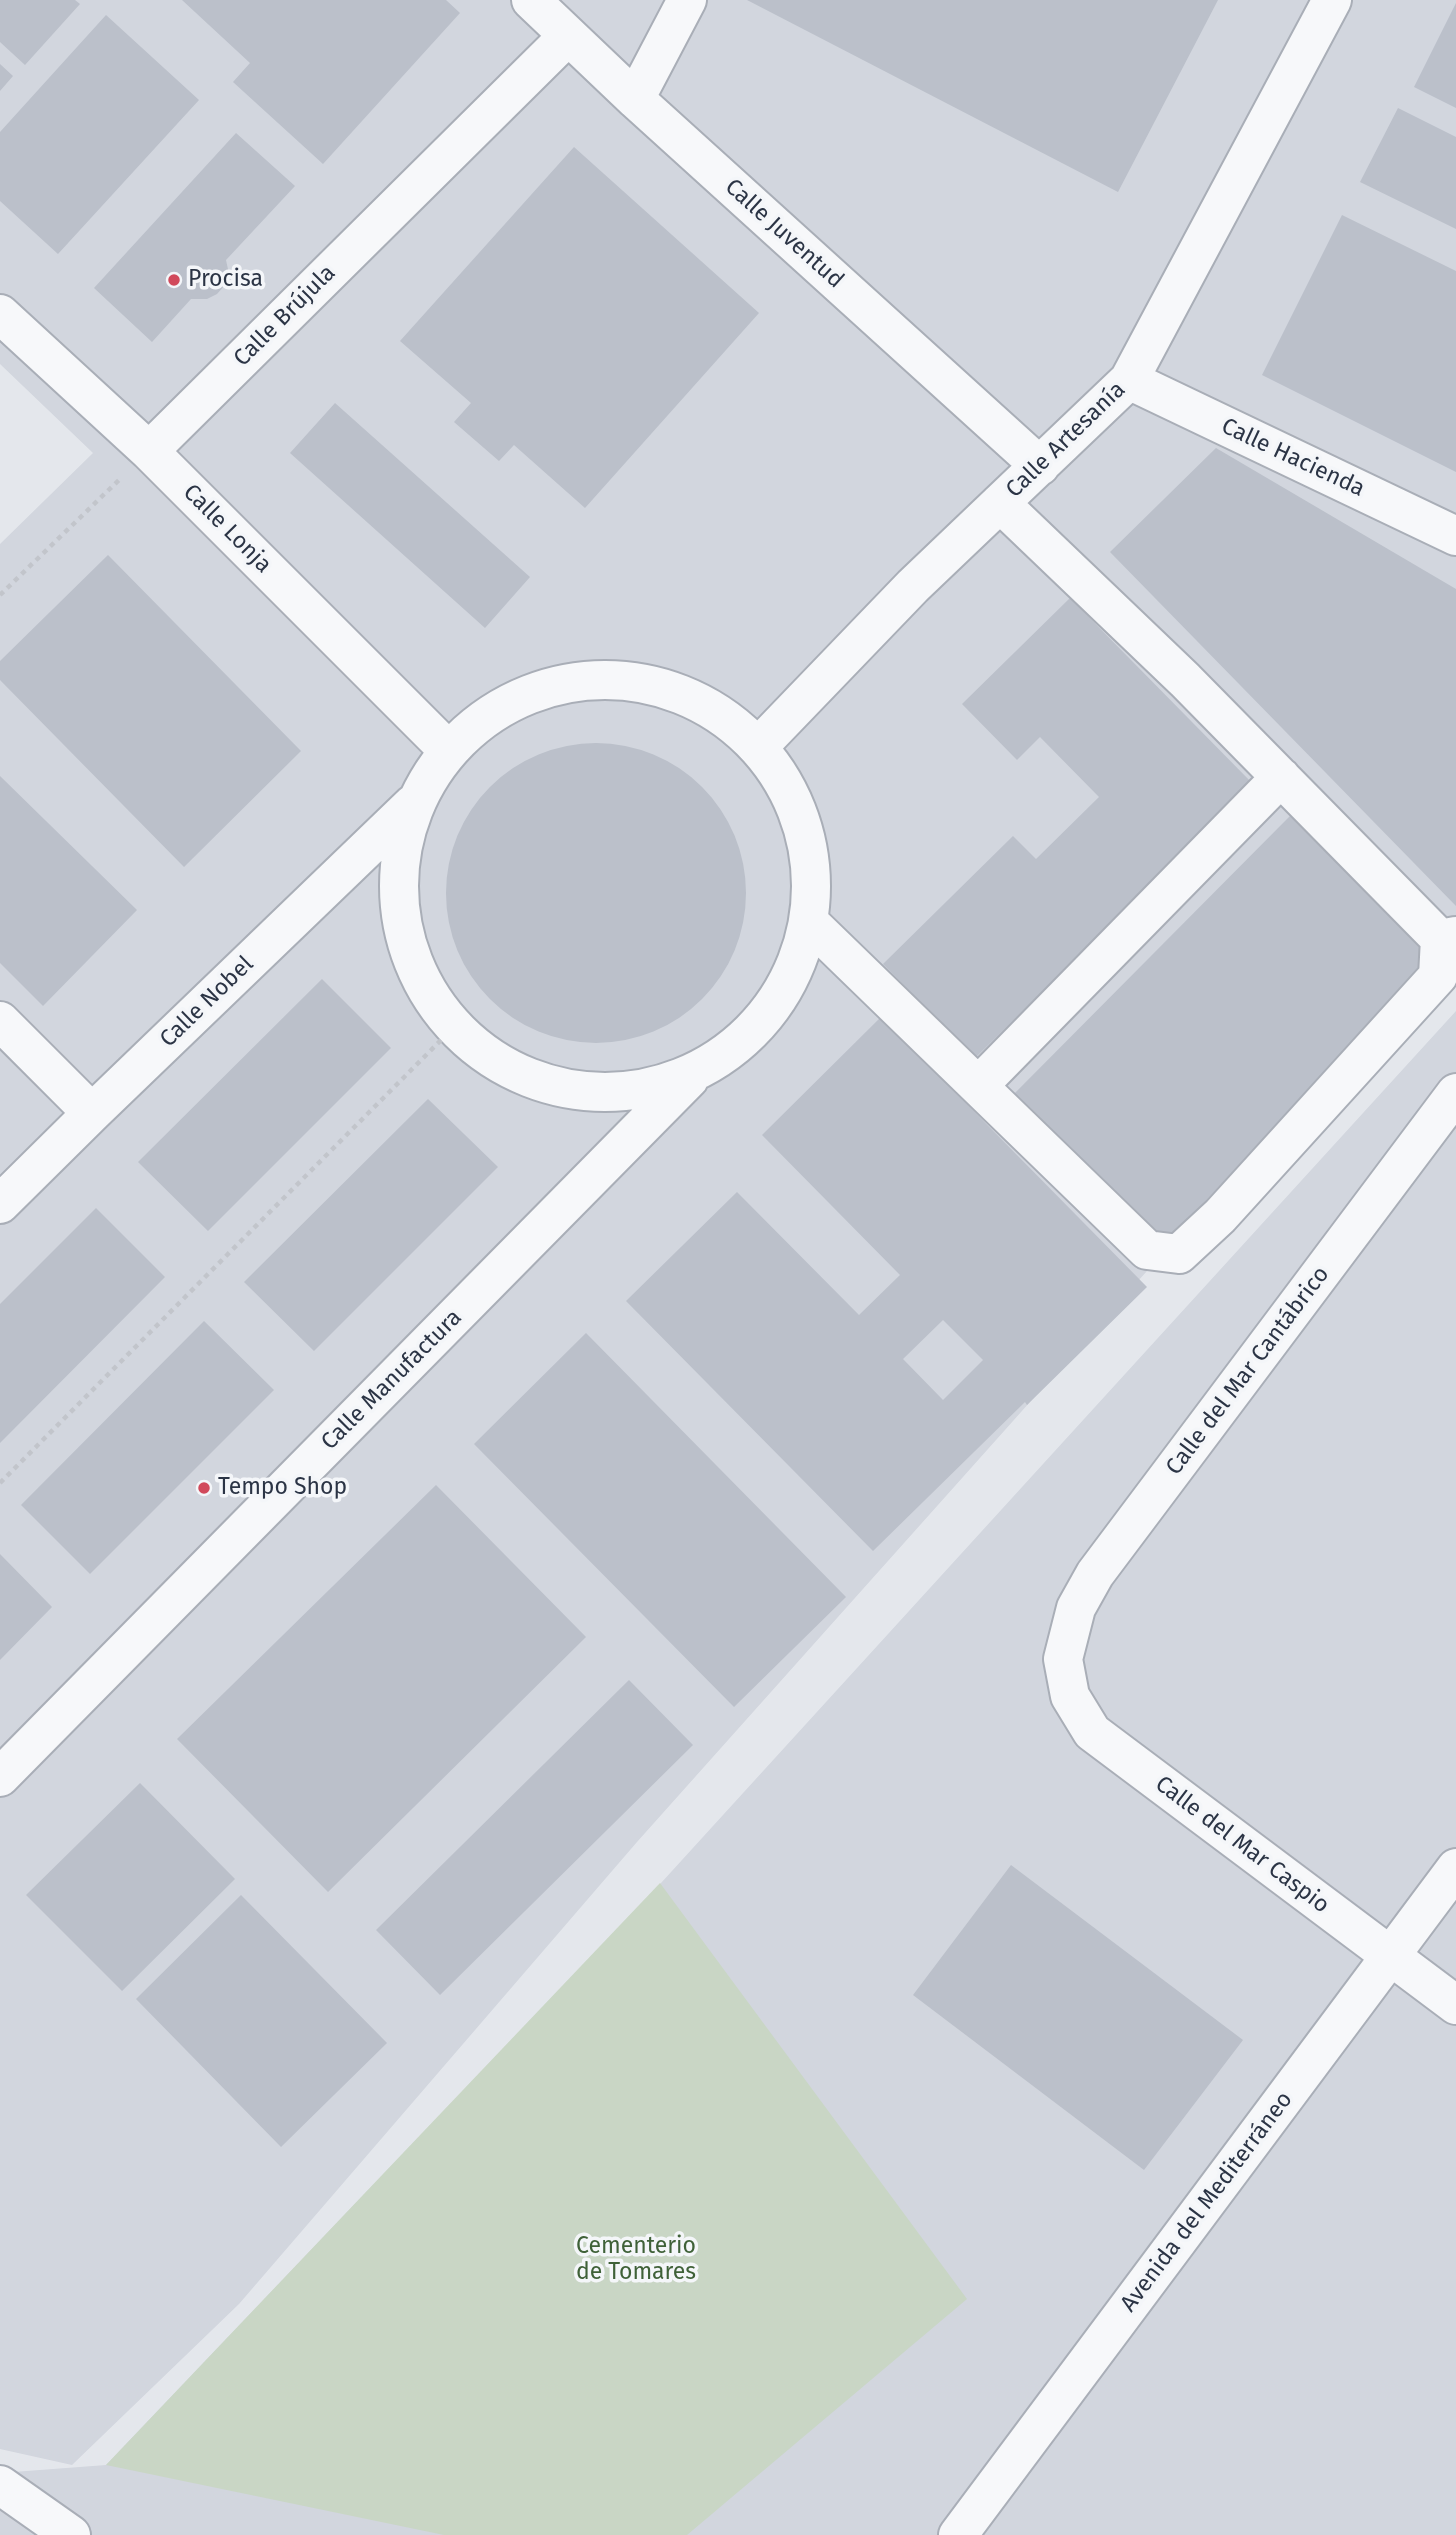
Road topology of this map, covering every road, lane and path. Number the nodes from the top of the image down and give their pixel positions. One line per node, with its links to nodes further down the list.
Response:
1 (687, 0): 4 (street)
2 (1332, 0): 6 (street, Calle Artesanía)
3 (555, 14): 4 (street, Calle Juventud); 7 (street, Calle Brújula)
4 (635, 99): 8 (street, Calle Juventud)
5 (0, 314): 7 (street, Calle Lonja)
6 (1129, 380): 8 (street, Calle Artesanía); 10 (street, Calle Hacienda)
7 (149, 451): 11 (path); 13 (street, Calle Lonja)
8 (1040, 466): 9 (street, Calle Artesanía)
9 (1000, 503): 12 (street, Calle Artesanía); 14 (street)
10 (1456, 536)
11 (0, 595)
12 (759, 746): 13 (street); 16 (street)
13 (449, 750): 15 (street)
14 (1281, 777): 17 (street); 21 (street)
15 (415, 803): 19 (street); 23 (street, Calle Nobel)
16 (809, 922): 20 (street); 21 (street)
17 (1448, 937): 21 (street)
18 (0, 1021): 23 (street)
19 (453, 1028): 20 (street); 25 (path)
20 (696, 1072): 27 (street, Calle Manufactura)
21 (979, 1086)
22 (1456, 1093): 26 (street, Calle del Mar Cantábrico)
23 (92, 1113): 24 (street, Calle Nobel)
24 (0, 1204)
25 (0, 1483)
26 (1063, 1659): 29 (street, Calle del Mar Caspio)
27 (0, 1777)
28 (1456, 1868): 29 (street, Avenida del Mediterráneo)
29 (1390, 1958): 30 (street, Calle del Mar Caspio); 33 (street, Avenida del Mediterráneo)
30 (1456, 2005)
31 (0, 2485): 32 (street)
32 (71, 2535)
33 (958, 2535)

